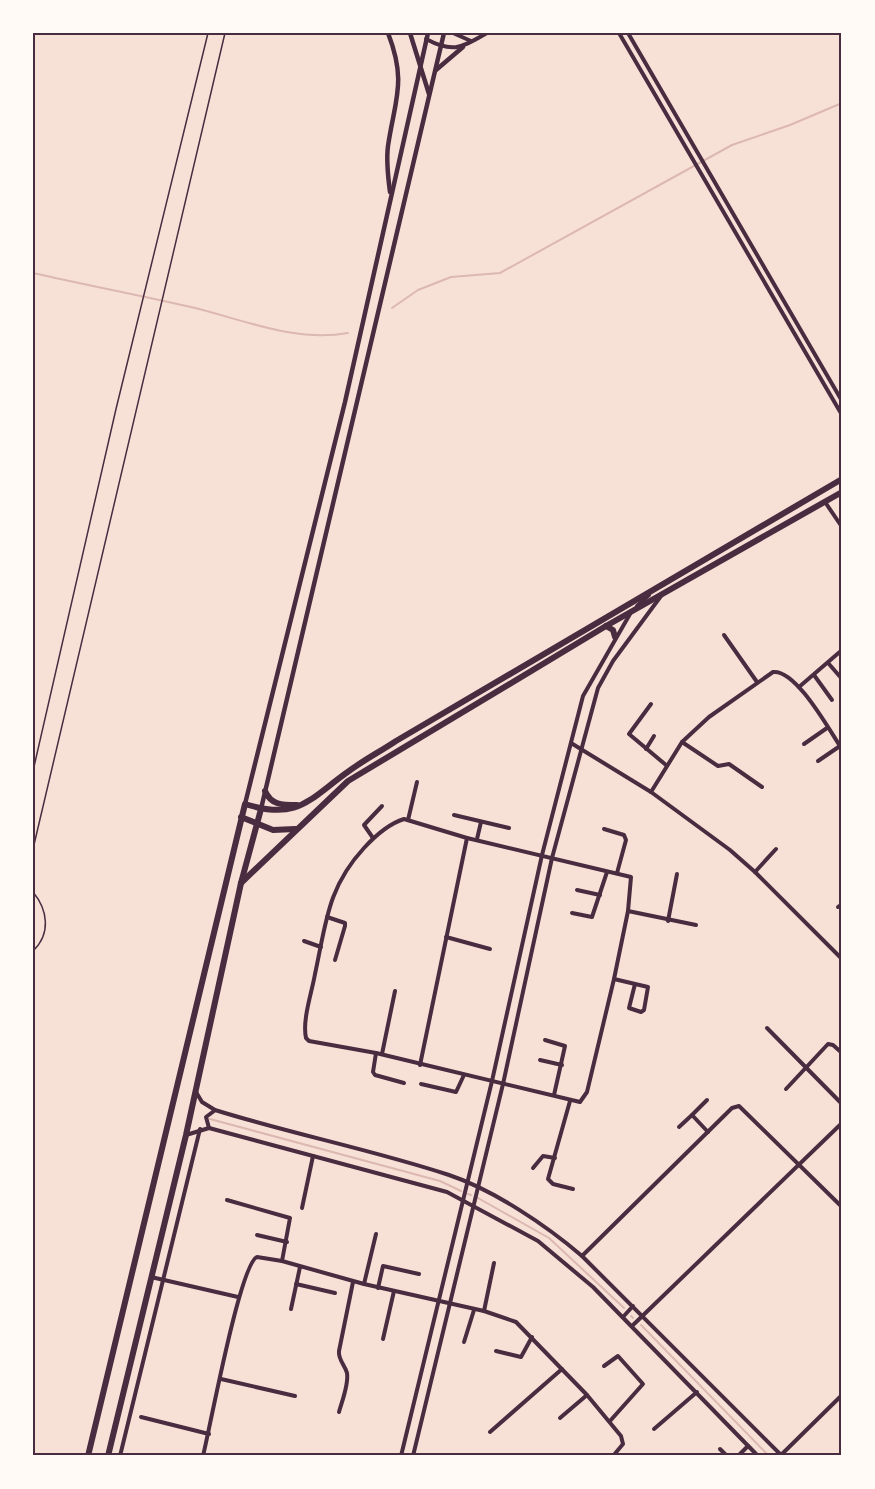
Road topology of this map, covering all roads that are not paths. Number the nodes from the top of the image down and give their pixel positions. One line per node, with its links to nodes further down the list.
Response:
1 (208, 33): 54 (lane)
2 (225, 33): 74 (lane)
3 (388, 33): 18 (street)
4 (410, 33): 15 (street)
5 (428, 33): 11 (street)
6 (444, 33): 13 (street)
7 (453, 33): 12 (street)
8 (487, 33): 12 (street)
9 (619, 33): 20 (street)
10 (628, 33): 19 (street)
11 (426, 39): 13 (street); 15 (street)
12 (471, 41): 14 (street)
13 (442, 47): 14 (street); 16 (street)
14 (463, 47): 16 (street)
15 (422, 68): 17 (street); 18 (street)
16 (436, 70): 17 (street)
17 (430, 96): 23 (street)
18 (390, 199): 21 (street)
19 (794, 320): 20 (street); 22 (street)
20 (788, 323): 24 (street)
21 (345, 402): 23 (street); 59 (street)
22 (842, 402): 24 (street)
23 (358, 405): 57 (street)
24 (837, 406): 25 (street)
25 (842, 415)
26 (842, 479): 30 (main road)
27 (842, 492): 28 (main road)
28 (825, 502): 29 (street); 31 (main road)
29 (842, 527)
30 (649, 594): 32 (street); 60 (main road)
31 (661, 595): 32 (main road); 49 (street)
32 (632, 612): 33 (main road); 35 (street)
33 (606, 626): 35 (main road); 69 (main road)
34 (724, 635): 40 (street)
35 (615, 637): 47 (street)
36 (842, 650): 37 (street)
37 (829, 663): 38 (street); 39 (street)
38 (814, 675): 41 (street); 42 (street)
39 (842, 679)
40 (757, 682): 41 (street); 46 (street)
41 (799, 687): 44 (street)
42 (831, 700)
43 (651, 704): 51 (street)
44 (828, 728): 48 (street); 50 (street)
45 (654, 736): 51 (street)
46 (682, 742): 53 (street); 56 (street)
47 (572, 743): 49 (street); 76 (street)
48 (804, 744)
49 (581, 747): 58 (street); 77 (street)
50 (841, 747): 52 (street)
51 (646, 749): 53 (street)
52 (818, 761)
53 (666, 765): 58 (street)
54 (33, 771)
55 (417, 782): 65 (street)
56 (762, 787)
57 (265, 791): 60 (main road); 62 (street)
58 (651, 792): 79 (street)
59 (245, 804): 62 (main road); 64 (main road)
60 (300, 806): 62 (main road)
61 (382, 806): 71 (street)
62 (261, 809): 67 (main road)
63 (454, 815): 66 (street)
64 (241, 817): 67 (main road); 187 (main road)
65 (408, 820): 71 (street); 72 (street)
66 (481, 822): 68 (street); 73 (street)
67 (257, 824): 69 (main road); 82 (main road)
68 (509, 828)
69 (295, 829): 82 (main road)
70 (604, 830): 80 (street)
71 (373, 838): 88 (street)
72 (467, 838): 73 (street); 91 (street)
73 (477, 839): 76 (street)
74 (33, 849)
75 (776, 849): 79 (street)
76 (542, 855): 77 (street); 111 (street)
77 (552, 858): 78 (street); 114 (street)
78 (607, 872): 80 (street); 85 (street)
79 (755, 872): 96 (street)
80 (617, 873): 86 (street)
81 (677, 874): 89 (street)
82 (241, 883): 116 (main road)
83 (578, 890): 85 (street)
84 (33, 892): 95 (lane)
85 (600, 895): 87 (street)
86 (628, 911): 89 (street); 98 (street)
87 (572, 913)
88 (327, 917): 93 (street); 97 (street)
89 (668, 921): 90 (street)
90 (696, 925)
91 (446, 937): 94 (street); 107 (street)
92 (304, 941): 93 (street)
93 (321, 946): 103 (street)
94 (490, 949)
95 (33, 951)
96 (842, 959)
97 (334, 960)
98 (614, 979): 99 (street); 119 (street)
99 (635, 984): 99 (street)
100 (395, 991): 105 (street)
101 (767, 1028): 109 (street)
102 (545, 1040): 108 (street)
103 (376, 1053): 105 (street); 112 (street)
104 (842, 1053): 109 (street)
105 (382, 1054): 107 (street)
106 (540, 1060): 108 (street)
107 (420, 1065): 110 (street)
108 (562, 1065): 117 (street)
109 (807, 1068): 115 (street); 120 (street)
110 (464, 1075): 111 (street); 113 (street)
111 (492, 1081): 114 (street); 133 (street)
112 (404, 1083)
113 (421, 1084)
114 (503, 1084): 117 (street); 134 (street)
115 (786, 1089)
116 (196, 1092): 121 (street); 128 (main road)
117 (554, 1095): 119 (street)
118 (707, 1100): 122 (street)
119 (570, 1101): 130 (street)
120 (842, 1104)
121 (215, 1110): 125 (street); 133 (street)
122 (692, 1115): 124 (street); 127 (street)
123 (842, 1123): 131 (street)
124 (680, 1127)
125 (209, 1128): 126 (street); 129 (street)
126 (200, 1129): 128 (street); 150 (street)
127 (708, 1132): 131 (street); 144 (street)
128 (186, 1135): 149 (main road)
129 (313, 1156): 137 (street); 140 (street)
130 (555, 1158): 132 (street); 135 (street)
131 (799, 1164): 139 (street); 164 (street)
132 (533, 1168)
133 (466, 1183): 134 (street); 137 (street)
134 (476, 1188): 138 (street); 144 (street)
135 (573, 1189)
136 (227, 1200): 143 (street)
137 (463, 1201): 138 (street); 158 (street)
138 (473, 1205): 159 (street); 165 (street)
139 (842, 1207)
140 (302, 1208)
141 (376, 1234): 153 (street)
142 (257, 1235): 143 (street)
143 (287, 1242): 145 (street)
144 (582, 1256): 160 (street)
145 (282, 1261): 147 (street); 157 (street)
146 (494, 1263): 163 (street)
147 (300, 1267): 151 (street); 152 (street)
148 (419, 1274): 154 (street)
149 (151, 1277): 150 (street); 188 (main road)
150 (164, 1280): 157 (street); 189 (street)
151 (353, 1282): 153 (street); 178 (street)
152 (296, 1284): 156 (street); 161 (street)
153 (364, 1284): 154 (street)
154 (378, 1288): 155 (street)
155 (394, 1291): 158 (street); 168 (street)
156 (334, 1293)
157 (238, 1298): 173 (street)
158 (438, 1301): 159 (street); 191 (street)
159 (448, 1303): 162 (street); 192 (street)
160 (633, 1306): 164 (street); 165 (street)
161 (291, 1310)
162 (474, 1310): 163 (street); 169 (street)
163 (484, 1311): 167 (street)
164 (643, 1316): 166 (street); 197 (street)
165 (623, 1317): 166 (street)
166 (632, 1326): 174 (street)
167 (532, 1337): 170 (street); 172 (street)
168 (383, 1339)
169 (464, 1342)
170 (496, 1350)
171 (604, 1366): 181 (street)
172 (562, 1369): 175 (street); 183 (street)
173 (221, 1379): 177 (street); 184 (street)
174 (697, 1392): 182 (street); 185 (street)
175 (587, 1395): 180 (street); 181 (street)
176 (842, 1395): 197 (street)
177 (296, 1396)
178 (339, 1412)
179 (141, 1417): 184 (street)
180 (560, 1418)
181 (610, 1421): 193 (street)
182 (654, 1429)
183 (490, 1432)
184 (209, 1434): 190 (street)
185 (748, 1446): 195 (street); 196 (street)
186 (720, 1449): 194 (street)
187 (88, 1456)
188 (108, 1456)
189 (120, 1456)
190 (204, 1456)
191 (401, 1456)
192 (413, 1456)
193 (613, 1456)
194 (727, 1456)
195 (738, 1456)
196 (758, 1456)
197 (782, 1456)

